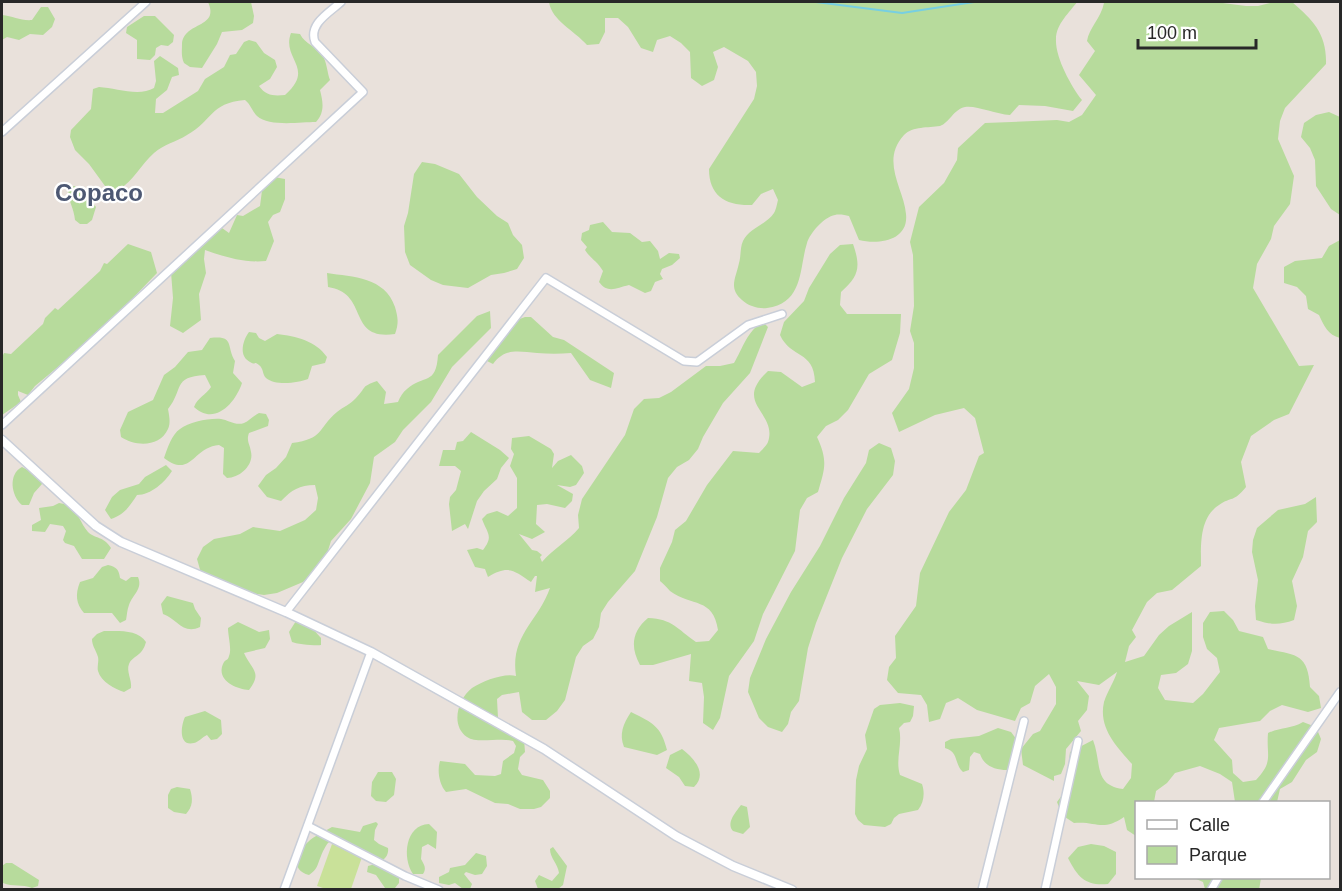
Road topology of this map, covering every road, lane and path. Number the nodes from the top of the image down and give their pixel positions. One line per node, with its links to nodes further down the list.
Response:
1 (146, 2): 3 (street)
2 (341, 2): 5 (street)
3 (2, 132)
4 (782, 314): 7 (street)
5 (2, 425)
6 (2, 440): 7 (street)
7 (286, 612): 8 (street)
8 (371, 652): 13 (street); 16 (street)
9 (1341, 692): 12 (street)
10 (1024, 721): 17 (street)
11 (1078, 741): 18 (street)
12 (1264, 801)
13 (308, 826): 14 (street); 15 (street)
14 (284, 890)
15 (439, 890)
16 (792, 890)
17 (982, 890)
18 (1045, 890)

